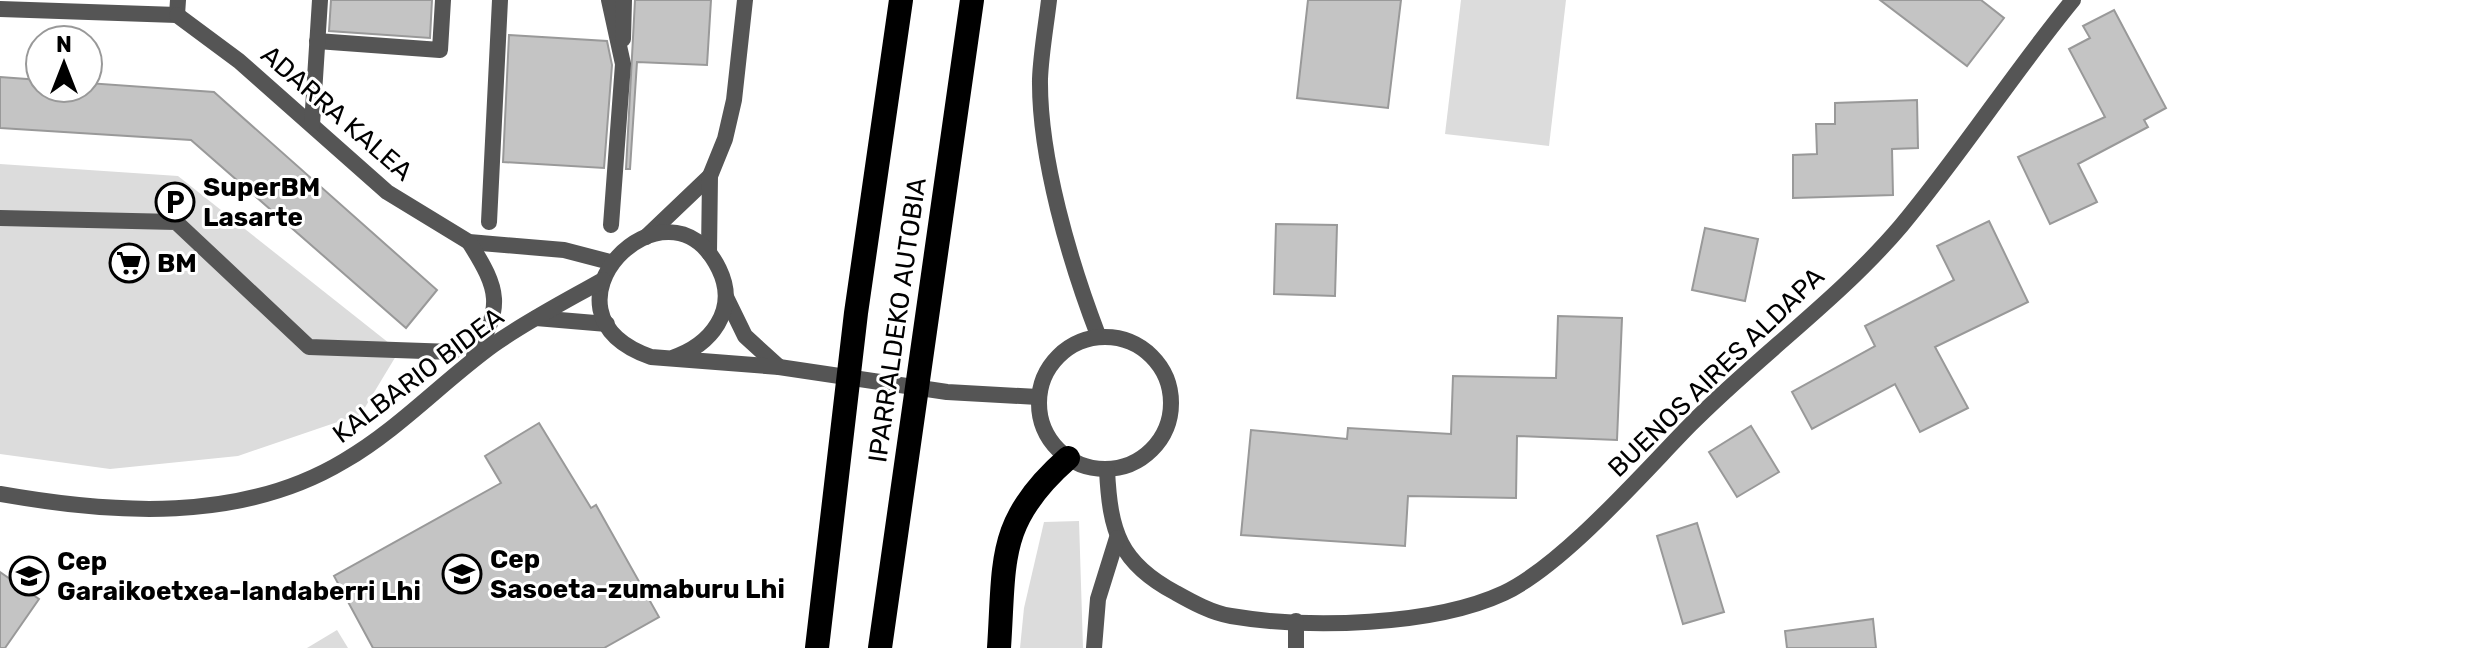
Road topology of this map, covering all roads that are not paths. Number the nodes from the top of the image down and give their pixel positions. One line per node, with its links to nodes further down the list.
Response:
1 (320, 0): 13 (street)
2 (443, 0): 13 (street)
3 (500, 0): 18 (street)
4 (609, 0): 14 (street)
5 (624, 0): 14 (street)
6 (745, 0): 16 (street)
7 (901, 0): 39 (highway, IPARRALDEKO AUTOBIA)
8 (972, 0): 40 (highway, IPARRALDEKO AUTOBIA)
9 (1049, 0): 28 (street)
10 (2073, 0): 38 (street, BUENOS AIRES ALDAPA)
11 (178, 8): 12 (street, ADARRA KALEA); 15 (street, ADARRA KALEA)
12 (0, 9)
13 (317, 41): 15 (street)
14 (623, 64): 19 (street)
15 (312, 125): 21 (street, ADARRA KALEA)
16 (710, 176): 20 (street); 22 (street)
17 (0, 218): 29 (street)
18 (489, 222)
19 (611, 225)
20 (646, 237): 22 (street); 23 (street)
21 (469, 242): 23 (street, ADARRA KALEA); 32 (street)
22 (709, 253): 25 (street)
23 (610, 262): 24 (street)
24 (603, 280): 26 (street, KALBARIO BIDEA); 27 (street)
25 (726, 297): 30 (street); 31 (street)
26 (535, 318): 27 (street, KALBARIO BIDEA); 32 (street, KALBARIO BIDEA)
27 (607, 324): 30 (street)
28 (1098, 335): 33 (street); 35 (street)
29 (453, 352)
30 (672, 358): 31 (street)
31 (779, 367): 33 (street)
32 (467, 368): 36 (street, KALBARIO BIDEA)
33 (1038, 397): 34 (street)
34 (1068, 458): 35 (street); 41 (highway)
35 (1107, 470): 37 (street)
36 (0, 494)
37 (1117, 538): 38 (street, BUENOS AIRES ALDAPA); 42 (street)
38 (1296, 621): 43 (street)
39 (817, 648)
40 (880, 648)
41 (999, 648)
42 (1094, 648)
43 (1296, 648)

